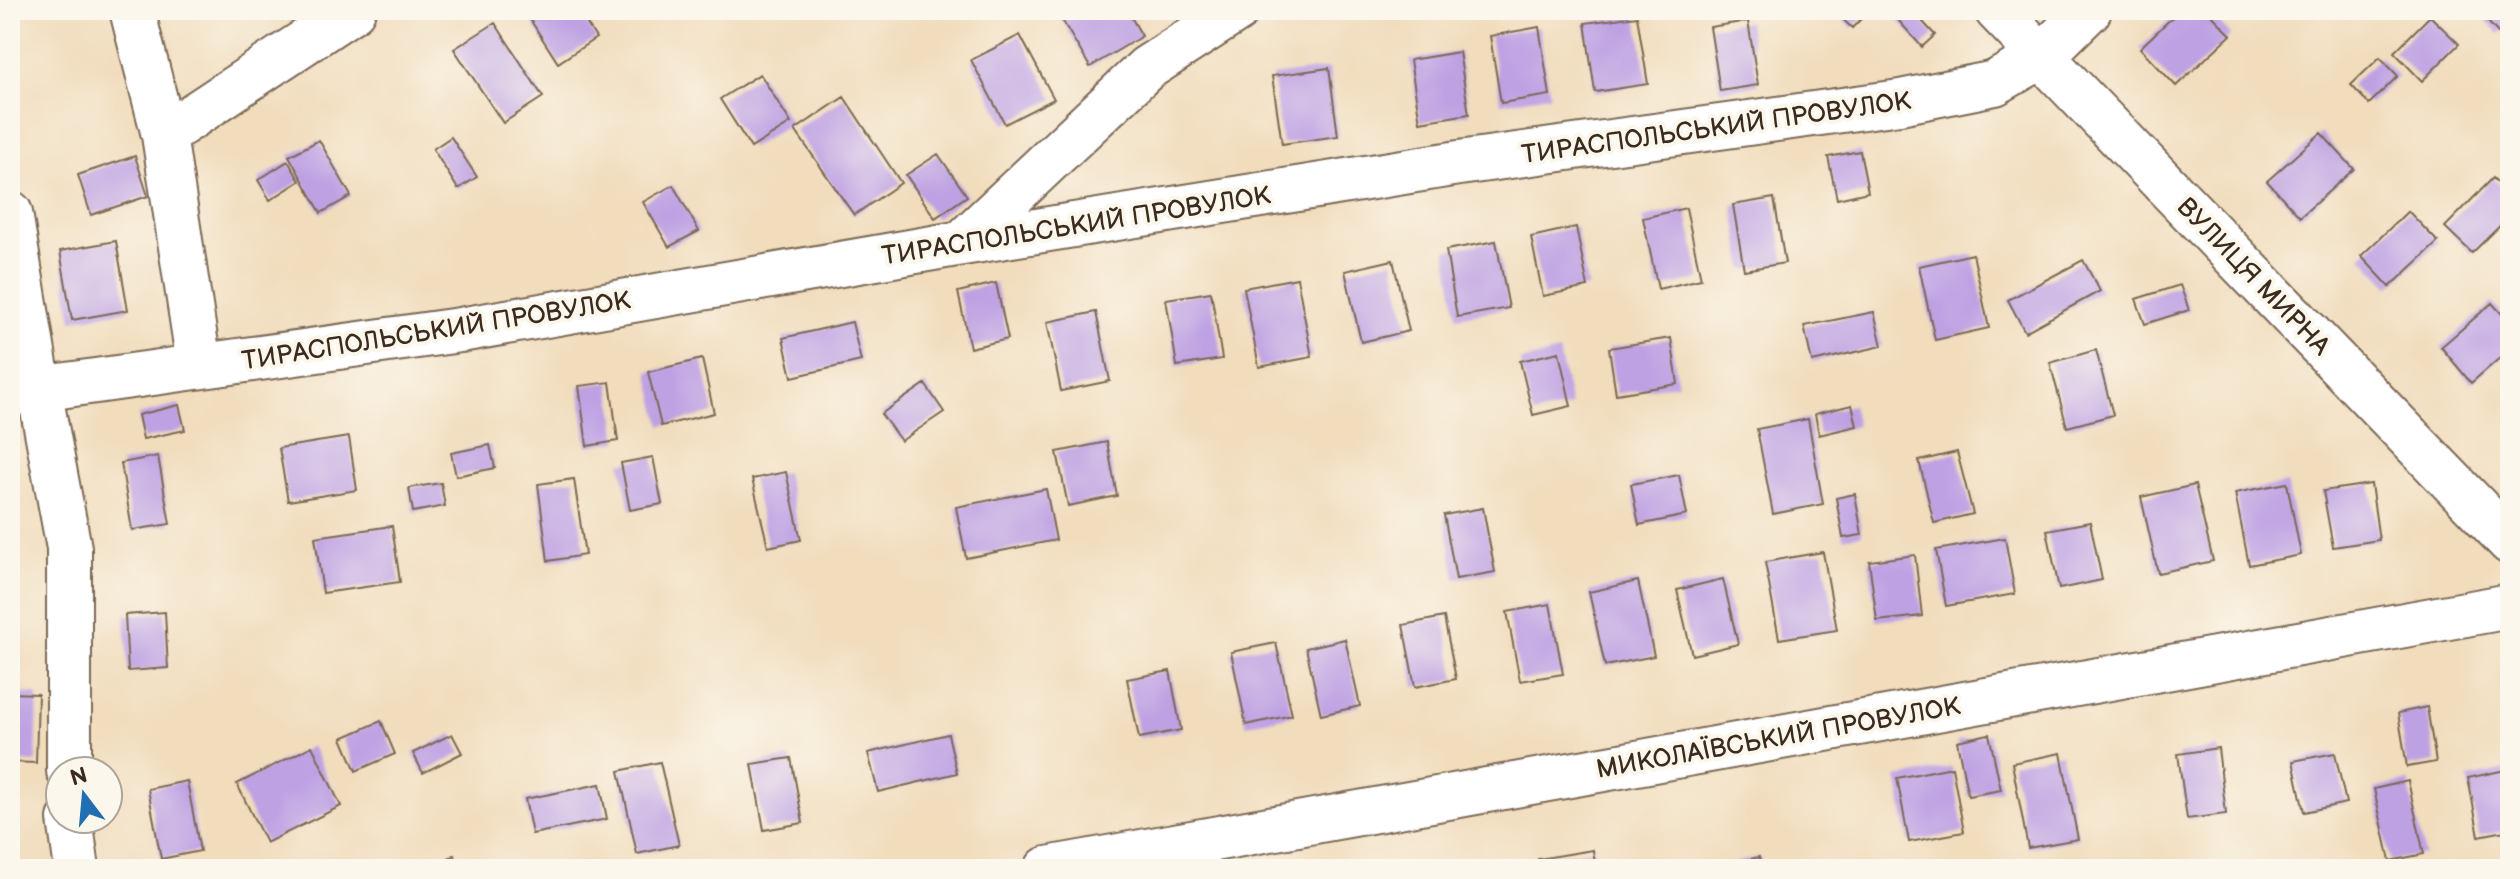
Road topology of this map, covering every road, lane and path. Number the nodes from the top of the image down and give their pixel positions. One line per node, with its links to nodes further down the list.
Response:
1 (132, 10): 7 (street)
2 (353, 10): 7 (street)
3 (1237, 10): 9 (street)
4 (1997, 10): 6 (street, ВУЛИЦЯ МИРНА)
5 (2089, 10): 6 (street, ТИРАСПОЛЬСЬКИЙ ПРОВУЛОК)
6 (2042, 56): 9 (street, ТИРАСПОЛЬСЬКИЙ ПРОВУЛОК); 12 (street, ВУЛИЦЯ МИРНА)
7 (164, 135): 10 (street)
8 (10, 213): 11 (street)
9 (962, 243): 10 (street, ТИРАСПОЛЬСЬКИЙ ПРОВУЛОК)
10 (199, 365): 11 (street, ТИРАСПОЛЬСЬКИЙ ПРОВУЛОК)
11 (24, 391): 14 (street)
12 (2510, 542)
13 (2510, 606): 17 (street, МИКОЛАЇВСЬКИЙ ПРОВУЛОК)
14 (69, 755)
15 (72, 835): 16 (street)
16 (77, 869)
17 (1047, 869)

